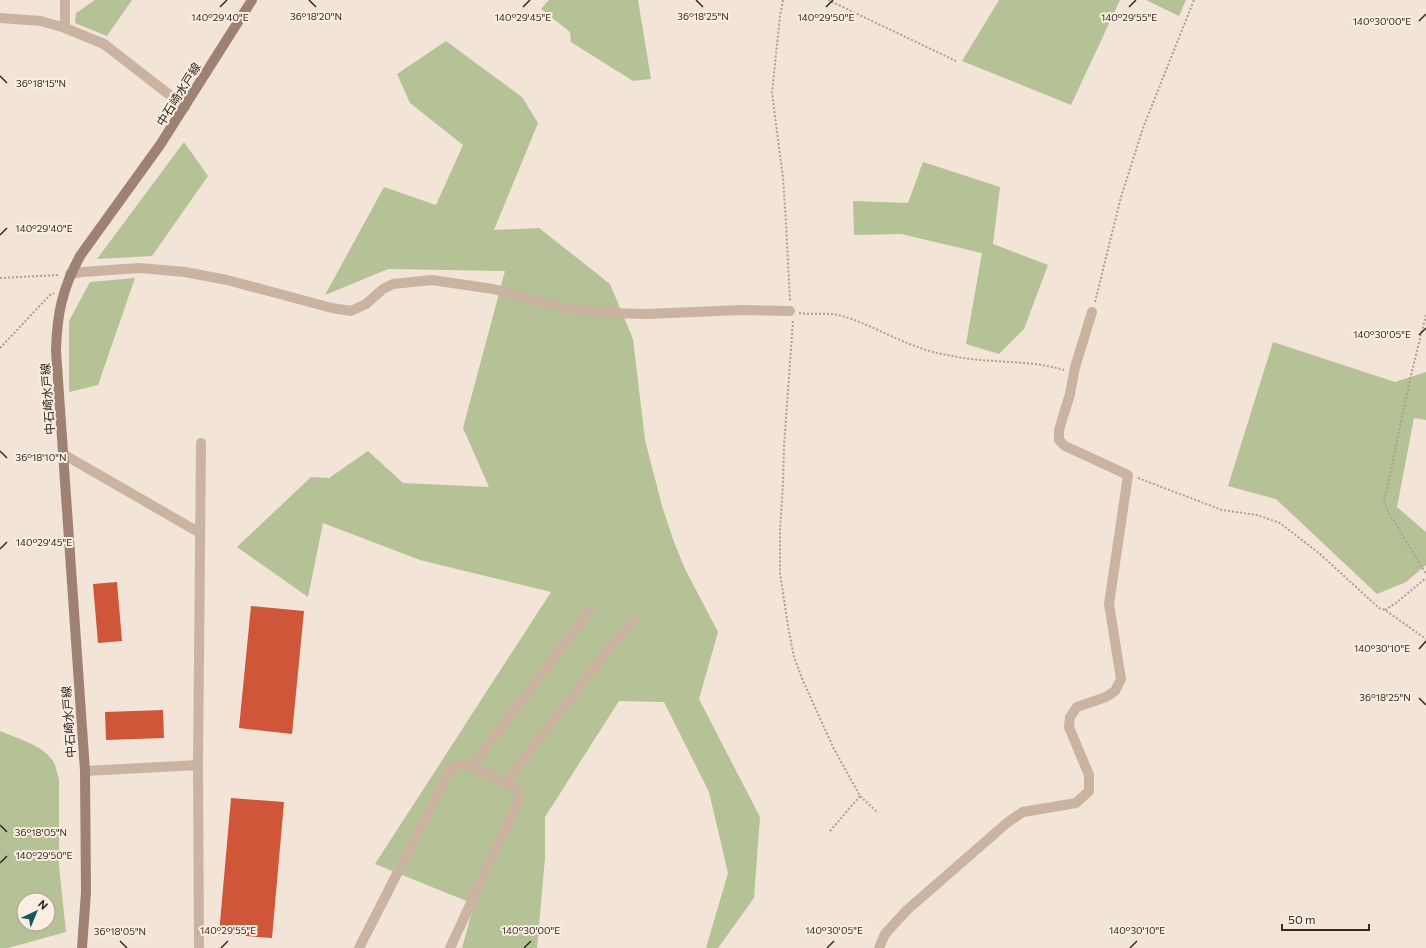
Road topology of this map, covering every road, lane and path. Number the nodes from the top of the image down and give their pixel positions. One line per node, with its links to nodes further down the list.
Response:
1 (65, 0): 7 (street)
2 (252, 0): 9 (main road, 中石崎水戸線)
3 (783, 0): 13 (path)
4 (828, 0): 8 (path)
5 (1194, 0): 14 (path)
6 (0, 18): 7 (street)
7 (65, 28): 9 (street)
8 (956, 61)
9 (185, 107): 10 (main road, 中石崎水戸線)
10 (70, 274): 11 (path); 12 (main road, 中石崎水戸線); 13 (street)
11 (0, 278)
12 (66, 289): 16 (path); 19 (main road, 中石崎水戸線)
13 (790, 311): 17 (path); 32 (path)
14 (1092, 312): 17 (street)
15 (1426, 315): 22 (path)
16 (0, 348)
17 (1073, 375): 20 (street)
18 (201, 443): 21 (street)
19 (64, 454): 21 (street); 30 (main road, 中石崎水戸線)
20 (1128, 475): 25 (path); 39 (street)
21 (200, 533): 28 (street)
22 (1426, 574)
23 (1426, 578): 25 (path)
24 (590, 610): 29 (street)
25 (1385, 610): 27 (path)
26 (634, 621): 31 (street)
27 (1426, 639)
28 (198, 765): 30 (street); 36 (street)
29 (472, 766): 31 (street); 37 (street)
30 (85, 771): 35 (main road, 中石崎水戸線)
31 (505, 783): 38 (street)
32 (860, 796): 33 (path); 34 (path)
33 (878, 813)
34 (830, 831)
35 (82, 948)
36 (199, 948)
37 (359, 948)
38 (450, 948)
39 (879, 948)

